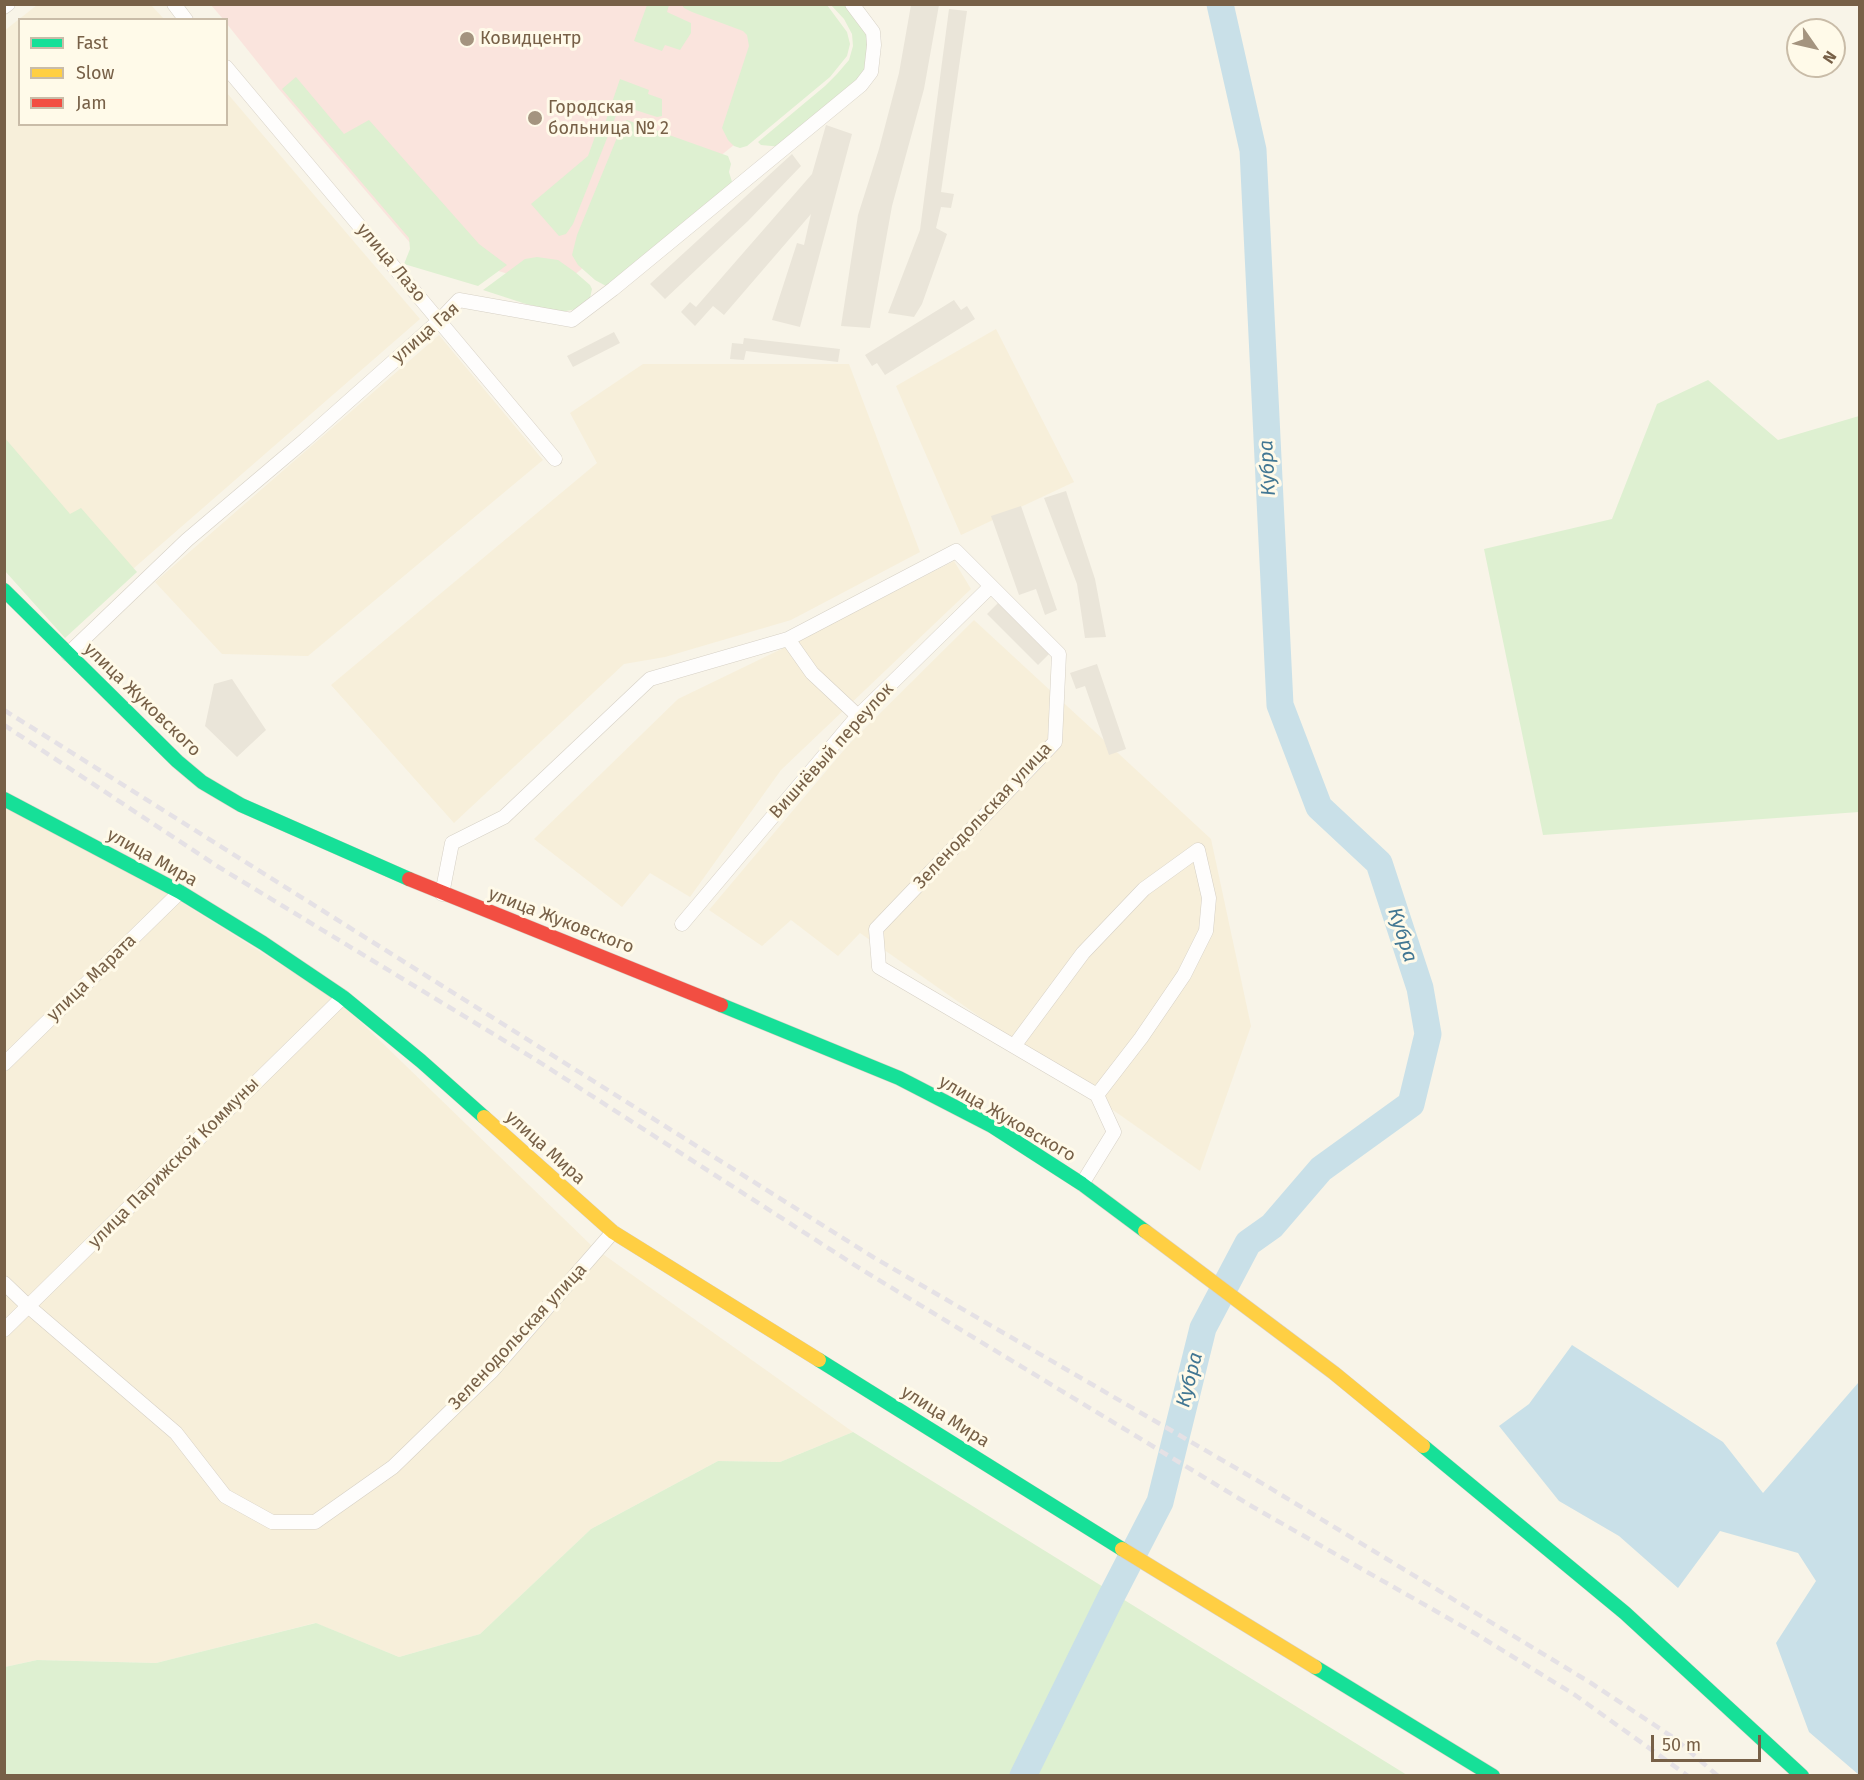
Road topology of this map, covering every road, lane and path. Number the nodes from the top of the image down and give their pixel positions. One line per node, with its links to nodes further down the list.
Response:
1 (8, 4): 4 (street)
2 (174, 4): 5 (street)
3 (852, 4): 7 (street, улица Гая)
4 (4, 7)
5 (184, 18)
6 (228, 69): 7 (street, улица Лазо)
7 (440, 320): 8 (street, улица Лазо); 12 (street, улица Гая)
8 (555, 459)
9 (991, 586): 11 (street, Зеленодольская улица); 13 (street, Вишнёвый переулок); 19 (street, Зеленодольская улица)
10 (4, 590): 12 (main road, улица Жуковского)
11 (788, 639): 13 (street); 16 (street)
12 (68, 654): 16 (main road, улица Жуковского)
13 (858, 716): 17 (street, Вишнёвый переулок)
14 (4, 799): 15 (main road, улица Мира)
15 (180, 892): 18 (main road, улица Мира); 20 (street, улица Марата)
16 (442, 894): 22 (main road, улица Жуковского)
17 (682, 924)
18 (343, 997): 23 (main road, улица Мира); 25 (street, улица Парижской Коммуны)
19 (1014, 1047): 21 (street); 21 (street)
20 (4, 1064)
21 (1097, 1095): 22 (street)
22 (1082, 1184): 28 (main road, улица Жуковского)
23 (613, 1232): 25 (street, Зеленодольская улица); 27 (main road, улица Мира)
24 (4, 1283): 25 (street, Зеленодольская улица)
25 (28, 1306): 26 (street, улица Парижской Коммуны)
26 (4, 1329)
27 (1493, 1776)
28 (1802, 1776)

